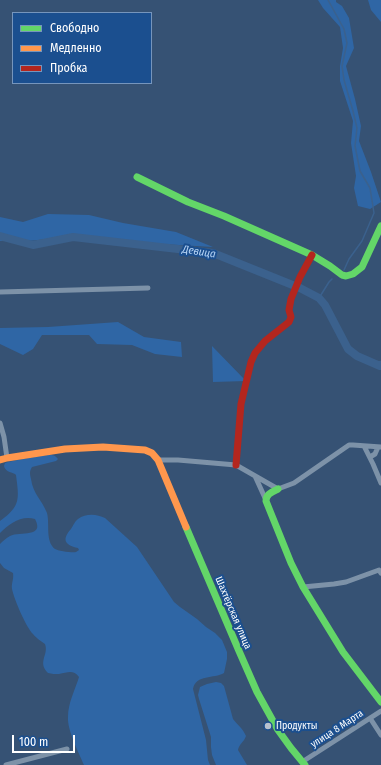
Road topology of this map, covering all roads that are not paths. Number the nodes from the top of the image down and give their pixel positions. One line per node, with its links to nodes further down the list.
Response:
1 (137, 177): 3 (street)
2 (380, 227): 3 (street)
3 (312, 255): 12 (street)
4 (148, 288): 5 (street)
5 (0, 292)
6 (0, 423): 10 (street)
7 (364, 446): 8 (street); 9 (street); 15 (street)
8 (379, 447): 9 (street)
9 (370, 457): 14 (street)
10 (4, 459): 11 (street)
11 (158, 460): 12 (street); 24 (street, Шахтёрская улица)
12 (236, 465): 13 (street)
13 (255, 476): 15 (street); 16 (street)
14 (381, 483)
15 (278, 489): 16 (street)
16 (265, 498): 18 (street)
17 (380, 571): 18 (street)
18 (303, 587): 19 (street)
19 (381, 702)
20 (381, 711): 21 (street, улица 8 Марта)
21 (370, 718): 22 (street); 24 (street, улица 8 Марта)
22 (381, 735)
23 (66, 749): 25 (street)
24 (304, 764)
25 (6, 765)

